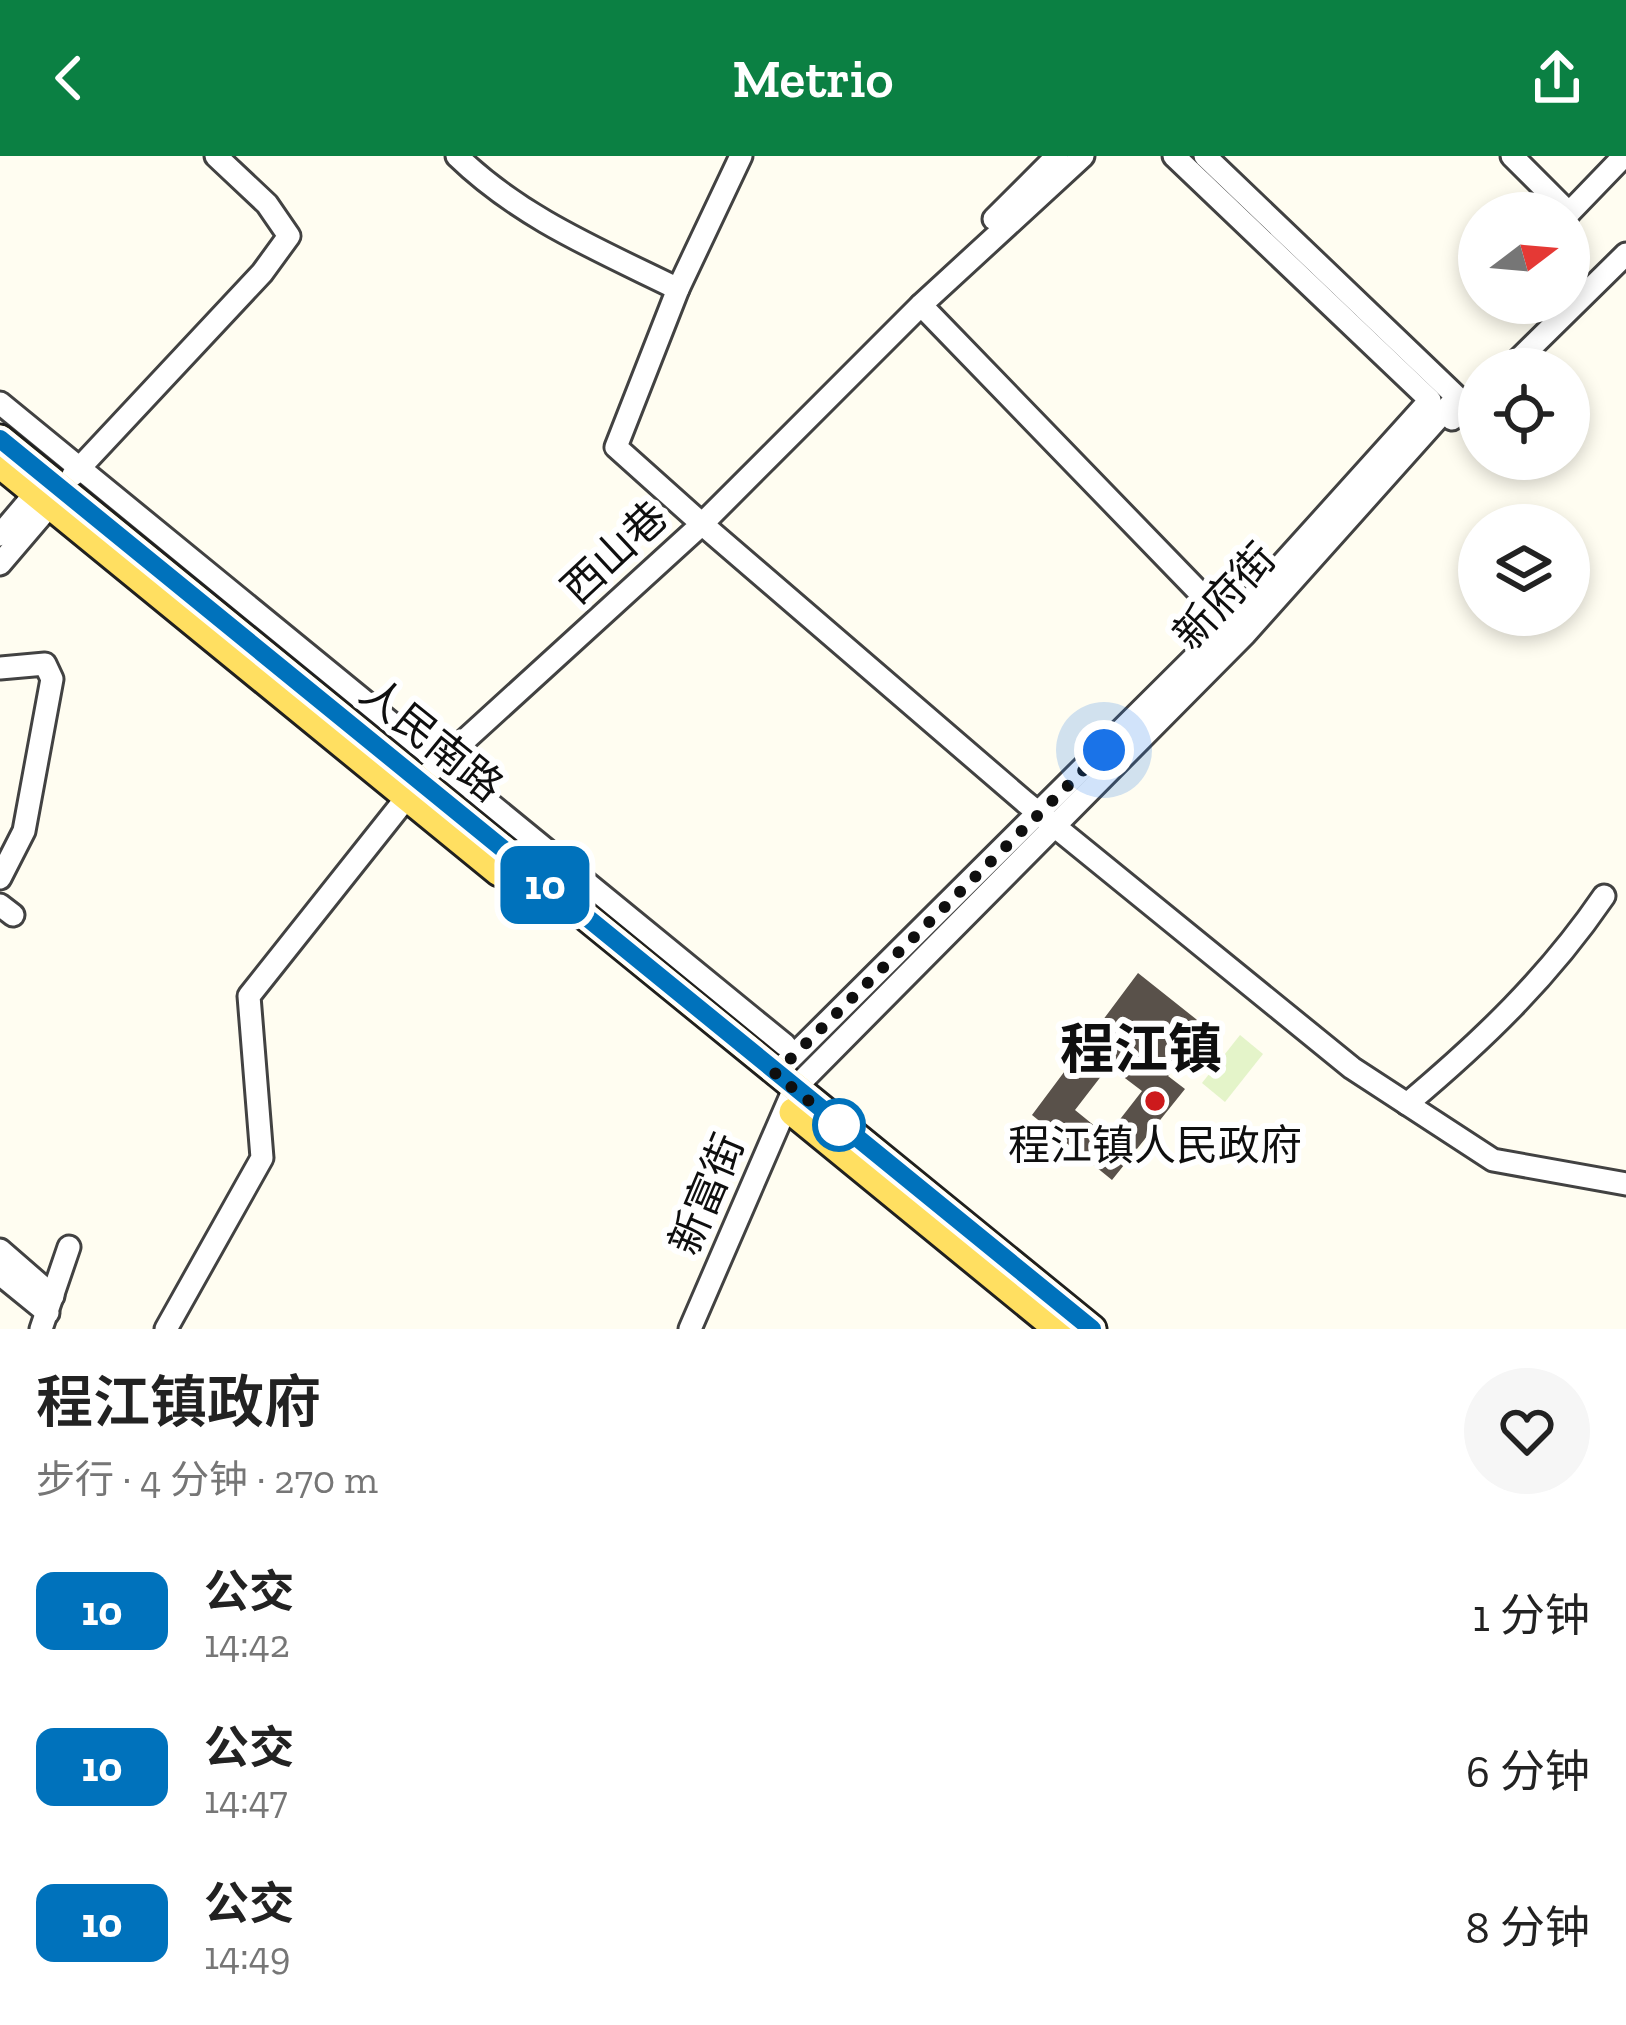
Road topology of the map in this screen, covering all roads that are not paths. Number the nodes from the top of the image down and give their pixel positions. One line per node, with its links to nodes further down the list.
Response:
1 (216, 156): 21 (street)
2 (457, 156): 13 (street)
3 (741, 156): 13 (street, 西山巷)
4 (1057, 156): 22 (street)
5 (1083, 156): 14 (street)
6 (1174, 156): 25 (street, 新府街)
7 (1205, 156): 32 (street, 新府街)
8 (1512, 156): 10 (street)
9 (1624, 156): 11 (street)
10 (1548, 192)
11 (1589, 192)
12 (1626, 254): 15 (street)
13 (678, 289): 22 (street, 西山巷)
14 (921, 305): 22 (street); 25 (street)
15 (1530, 348)
16 (0, 403): 31 (street)
17 (1458, 414): 18 (street)
18 (1452, 419)
19 (0, 439): 21 (main road, 人民南路)
20 (0, 464): 21 (main road, 人民南路)
21 (51, 491): 23 (street); 24 (street); 27 (main road, 人民南路)
22 (698, 521): 27 (street, 西山巷); 28 (street)
23 (0, 535)
24 (0, 564)
25 (1229, 622): 28 (street, 新府街)
26 (0, 668): 29 (street)
27 (413, 790): 32 (main road, 人民南路); 38 (street, 西山巷)
28 (1042, 814): 32 (street, 新府街); 33 (street)
29 (0, 878)
30 (1604, 896): 33 (street)
31 (785, 1045)
32 (785, 1090): 39 (street, 新富街); 40 (main road, 人民南路); 41 (main road, 人民南路)
33 (1407, 1104): 34 (street)
34 (1626, 1184)
35 (0, 1250): 37 (street)
36 (0, 1274): 37 (street)
37 (49, 1317): 37 (street)
38 (166, 1329)
39 (690, 1329)
40 (1058, 1329)
41 (1092, 1329)

